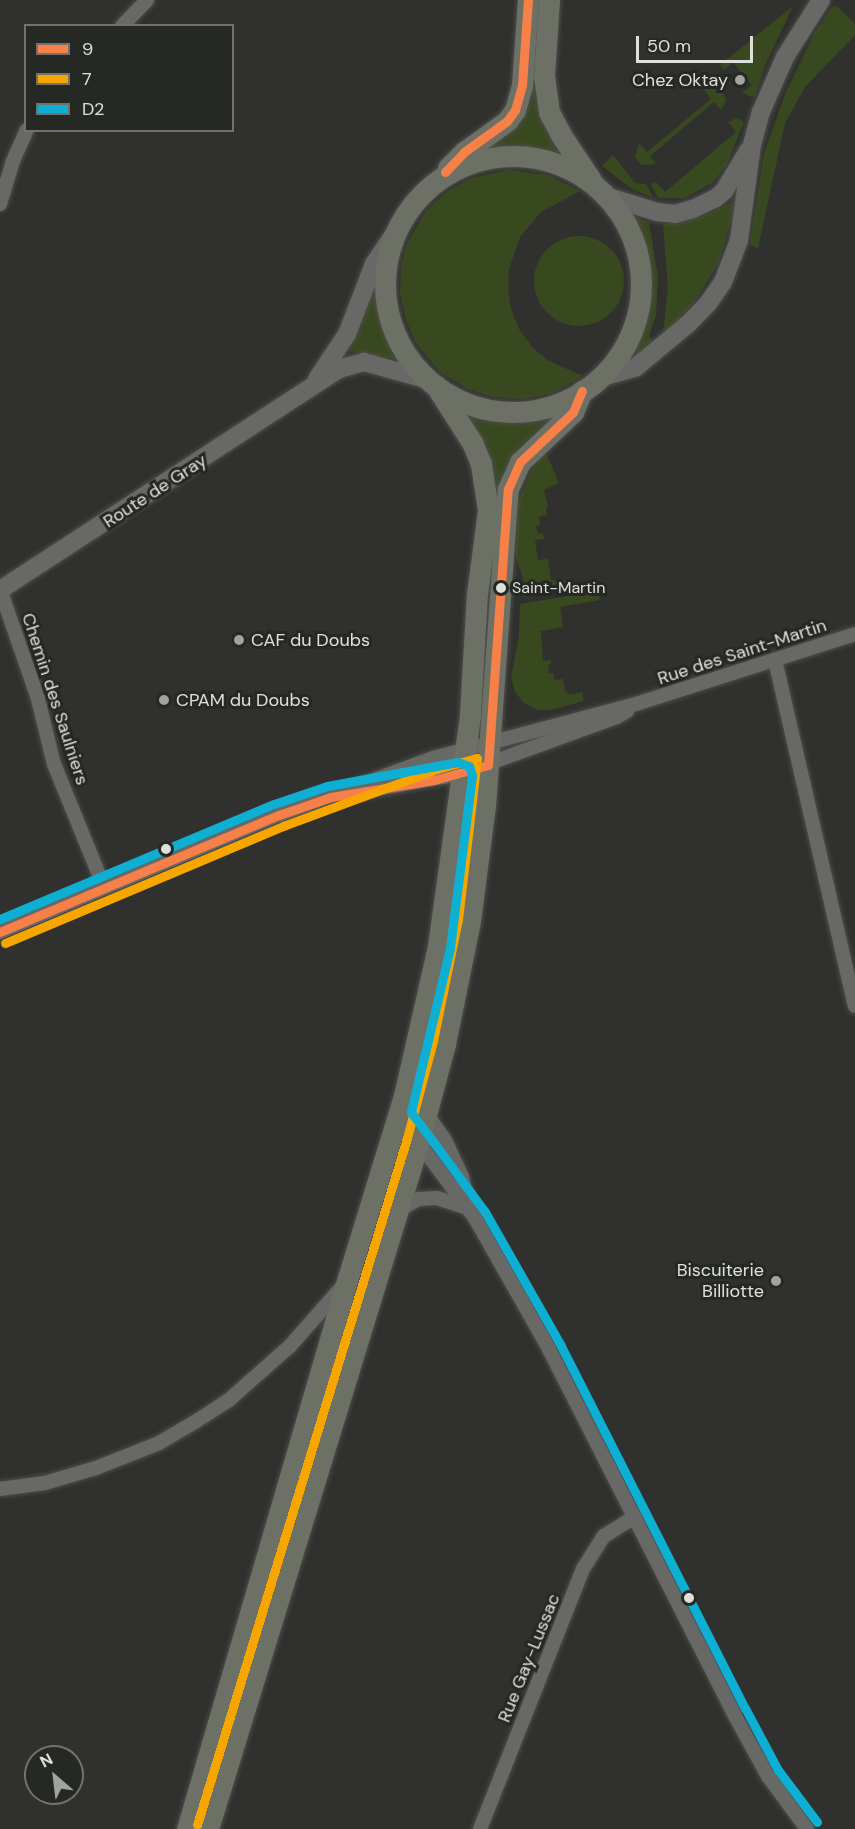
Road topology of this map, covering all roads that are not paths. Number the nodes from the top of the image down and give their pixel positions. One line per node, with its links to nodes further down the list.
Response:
1 (147, 0): 5 (street)
2 (528, 0): 8 (main road)
3 (549, 0): 9 (main road)
4 (821, 0): 7 (main road)
5 (124, 24)
6 (26, 132): 10 (street)
7 (752, 144): 9 (main road); 13 (main road)
8 (434, 184): 9 (main road); 11 (main road)
9 (601, 192): 13 (main road)
10 (0, 204)
11 (399, 228): 12 (main road); 14 (main road, Route de Gray)
12 (432, 383): 13 (main road); 14 (main road, Route de Gray); 20 (main road)
13 (591, 385): 19 (main road)
14 (309, 390): 15 (main road, Route de Gray)
15 (0, 590): 24 (street, Chemin des Saulniers)
16 (855, 634): 17 (street, Rue des Saint-Martin)
17 (775, 660): 18 (street, Rue des Saint-Martin); 26 (street)
18 (639, 703): 19 (street, Rue des Saint-Martin); 21 (street, Rue des Saint-Martin)
19 (491, 742): 20 (street, Rue des Saint-Martin); 21 (main road)
20 (463, 749): 22 (main road); 23 (street, Rue des Saint-Martin)
21 (488, 765): 22 (street, Rue des Saint-Martin); 27 (main road)
22 (460, 774): 23 (street, Rue des Saint-Martin); 28 (main road)
23 (331, 796): 24 (street)
24 (104, 887): 25 (street)
25 (0, 932)
26 (855, 1006)
27 (426, 1113): 28 (street); 29 (main road); 30 (street)
28 (398, 1115): 29 (street); 32 (main road)
29 (419, 1141): 30 (street); 31 (main road)
30 (470, 1209): 31 (street); 34 (street)
31 (398, 1211): 36 (main road)
32 (347, 1281): 33 (street); 35 (main road)
33 (0, 1489)
34 (634, 1517): 37 (street, Rue Gay-Lussac); 38 (street)
35 (188, 1829)
36 (208, 1829)
37 (480, 1829)
38 (807, 1829)

